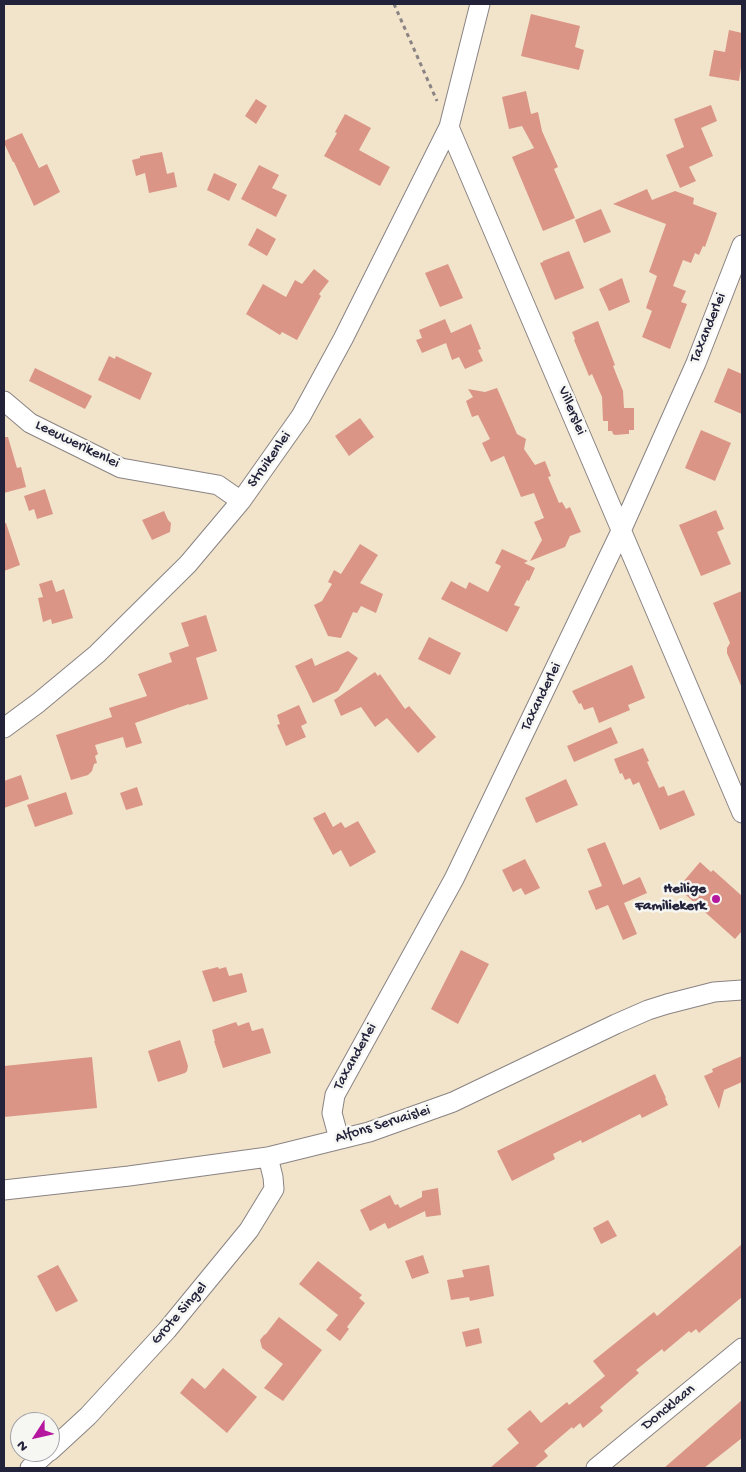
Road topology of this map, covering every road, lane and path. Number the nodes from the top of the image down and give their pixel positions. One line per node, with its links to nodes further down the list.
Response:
1 (394, 4): 3 (path)
2 (480, 4): 3 (street)
3 (449, 127): 6 (street, Struikenlei); 7 (street, Villerslei)
4 (742, 245): 7 (street, Taxanderlei)
5 (4, 401): 6 (street, Leeuwerikenlei)
6 (241, 502): 8 (street, Struikenlei)
7 (621, 531): 9 (street, Villerslei); 11 (street, Taxanderlei)
8 (4, 728)
9 (742, 813)
10 (742, 990): 11 (street, Alfons Servaislei)
11 (339, 1139): 12 (street, Alfons Servaislei)
12 (268, 1157): 13 (street, Alfons Servaislei); 15 (street, Grote Singel)
13 (4, 1190)
14 (742, 1348): 16 (street, Doncklaan)
15 (60, 1441)
16 (596, 1468)

